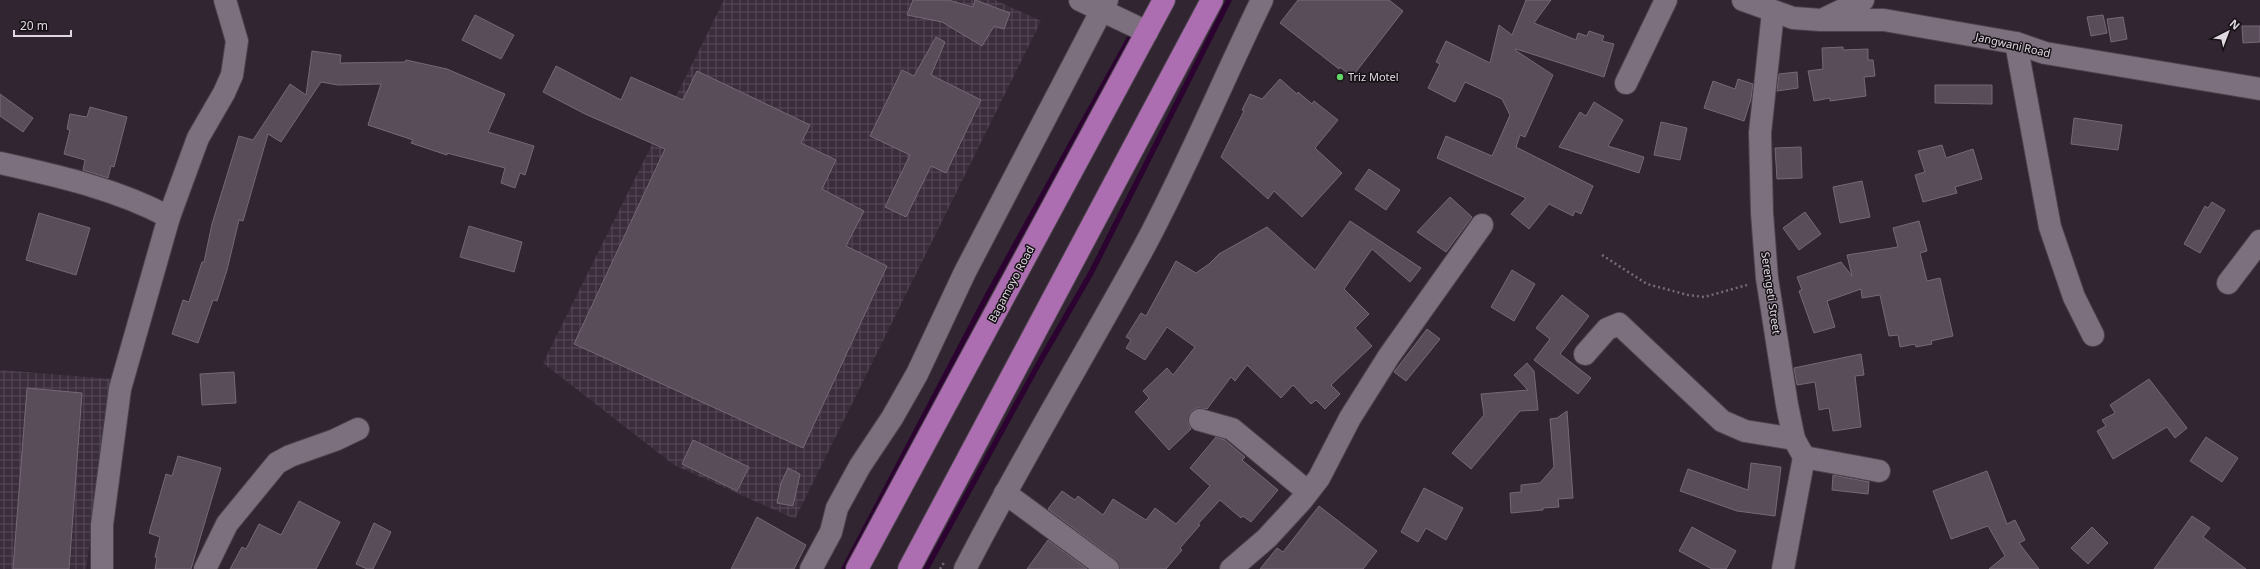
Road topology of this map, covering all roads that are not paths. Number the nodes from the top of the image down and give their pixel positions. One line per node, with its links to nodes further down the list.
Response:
1 (225, 0): 17 (street)
2 (1080, 0): 9 (street)
3 (1164, 0): 12 (highway, Bagamoyo Road)
4 (1212, 0): 33 (highway)
5 (1262, 0): 28 (street)
6 (1666, 0): 14 (street)
7 (1743, 0): 10 (street, Jangwani Road)
8 (1863, 0): 11 (street)
9 (1104, 5): 12 (street); 31 (street)
10 (1773, 12): 11 (street, Jangwani Road); 25 (street, Serengeti Street)
11 (1821, 20): 13 (street, Jangwani Road)
12 (1147, 32): 32 (highway, Bagamoyo Road)
13 (2016, 43): 15 (street, Jangwani Road); 21 (street)
14 (1626, 83)
15 (2260, 89)
16 (0, 163): 17 (street)
17 (169, 217): 29 (street)
18 (1482, 225): 27 (street)
19 (2260, 241): 20 (street)
20 (2228, 283)
21 (2093, 335)
22 (1585, 354): 25 (street)
23 (1200, 420): 27 (street)
24 (358, 429): 30 (street)
25 (1799, 448): 26 (street); 37 (street, Serengeti Street)
26 (1879, 471)
27 (1308, 492): 36 (street)
28 (1005, 493): 34 (street); 35 (street)
29 (102, 569)
30 (205, 569)
31 (811, 569)
32 (857, 569)
33 (909, 569)
34 (965, 569)
35 (1108, 569)
36 (1231, 569)
37 (1784, 569)

